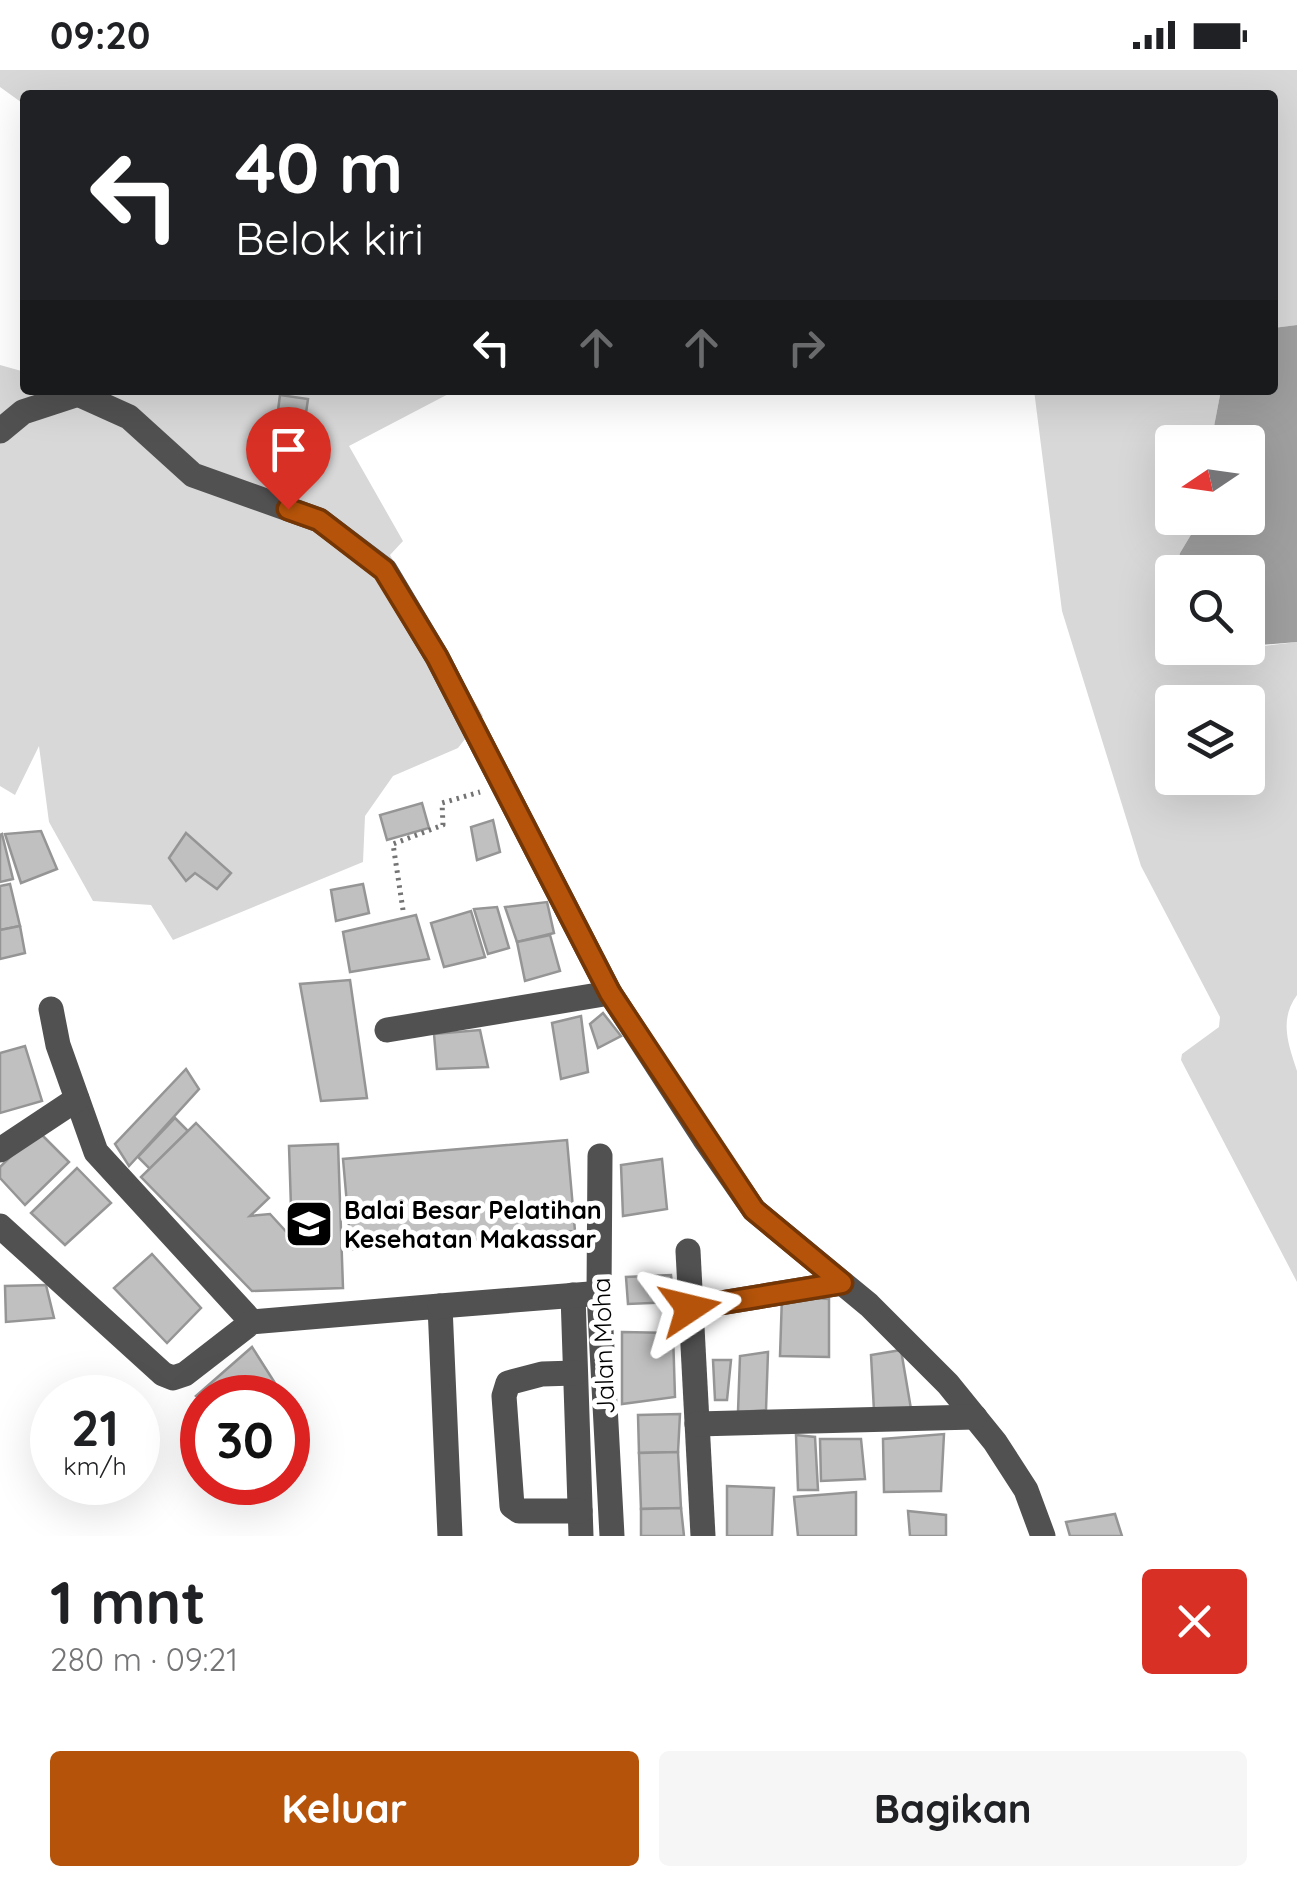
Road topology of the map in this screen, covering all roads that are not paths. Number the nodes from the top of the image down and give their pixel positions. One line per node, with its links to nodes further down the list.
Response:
1 (75, 395): 3 (street)
2 (80, 395): 4 (street)
3 (0, 430)
4 (610, 993): 6 (street); 12 (street)
5 (51, 1010): 7 (street)
6 (387, 1030)
7 (77, 1098): 8 (street); 17 (street)
8 (0, 1150)
9 (600, 1156): 13 (street, Jalan Moha)
10 (0, 1226): 17 (street)
11 (688, 1251): 16 (street)
12 (842, 1283): 16 (street); 19 (street)
13 (599, 1293): 14 (street); 23 (street, Jalan Moha)
14 (573, 1295): 15 (street); 18 (street)
15 (440, 1306): 17 (street); 22 (street)
16 (690, 1308): 20 (street)
17 (252, 1322)
18 (576, 1373): 21 (street); 21 (street)
19 (975, 1417): 20 (street); 25 (street)
20 (697, 1424): 24 (street)
21 (581, 1524)
22 (450, 1536)
23 (612, 1536)
24 (703, 1536)
25 (1043, 1536)

